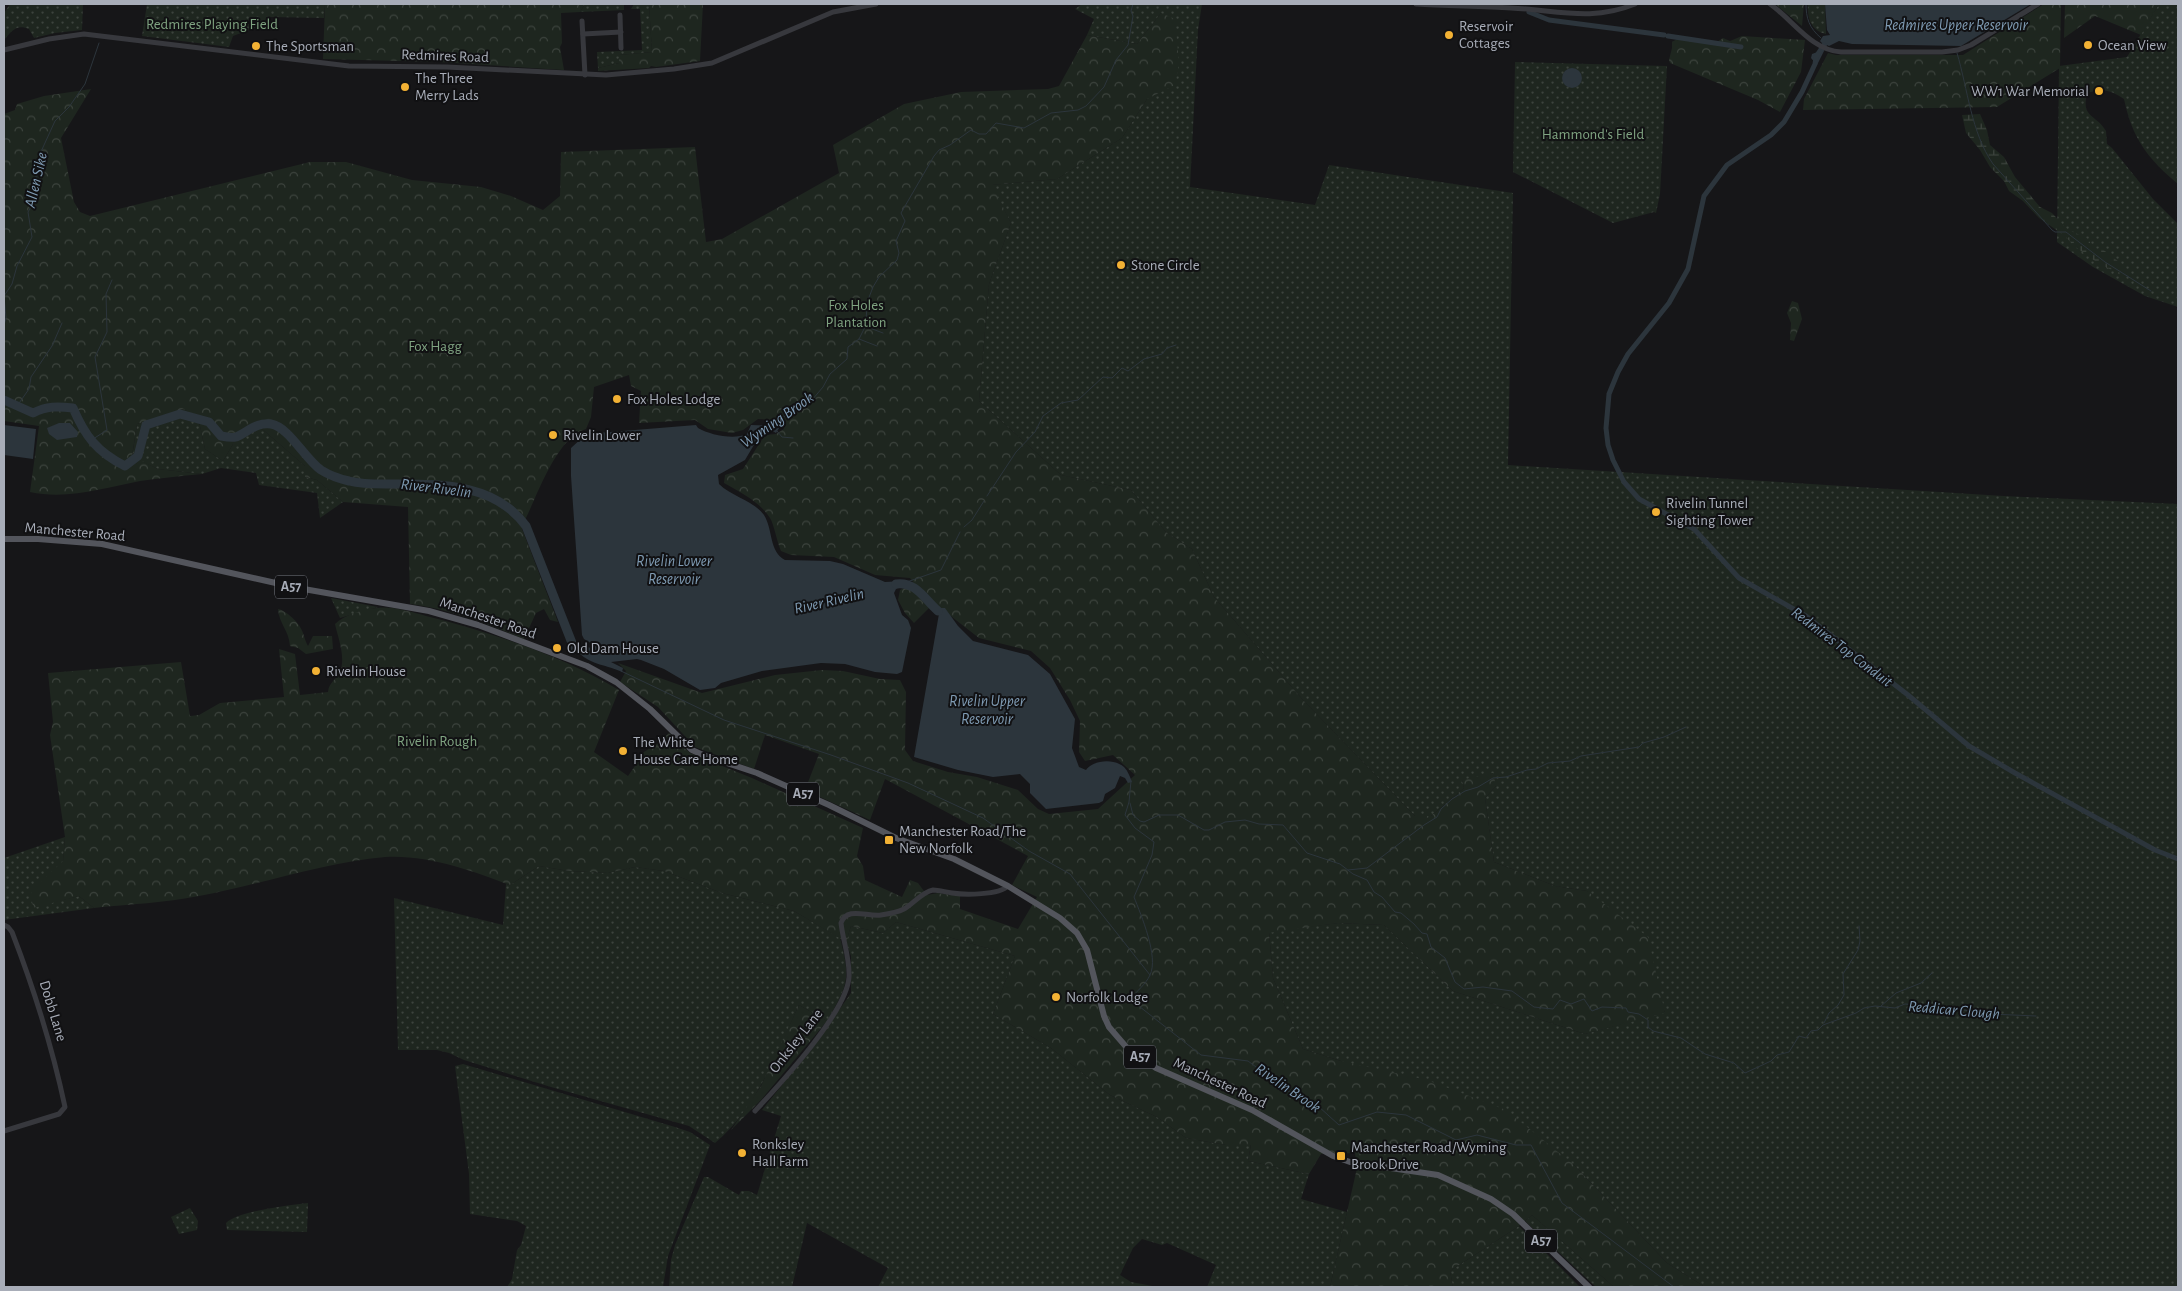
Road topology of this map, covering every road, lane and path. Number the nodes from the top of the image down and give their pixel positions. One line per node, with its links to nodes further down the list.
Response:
1 (876, 4): 12 (street, Redmires Road)
2 (1416, 4): 3 (street)
3 (1636, 4)
4 (1770, 4): 5 (street)
5 (2038, 4)
6 (620, 15): 8 (street)
7 (582, 21): 9 (street)
8 (621, 32): 9 (street); 10 (street)
9 (583, 34): 12 (street)
10 (622, 48)
11 (4, 50): 12 (street, Redmires Road)
12 (585, 75)
13 (4, 539): 14 (main road, Manchester Road / A57)
14 (1008, 886): 16 (street, Onksley Lane); 18 (main road, Manchester Road / A57)
15 (4, 925): 17 (street, Dobb Lane)
16 (755, 1111)
17 (4, 1130)
18 (1589, 1287)

